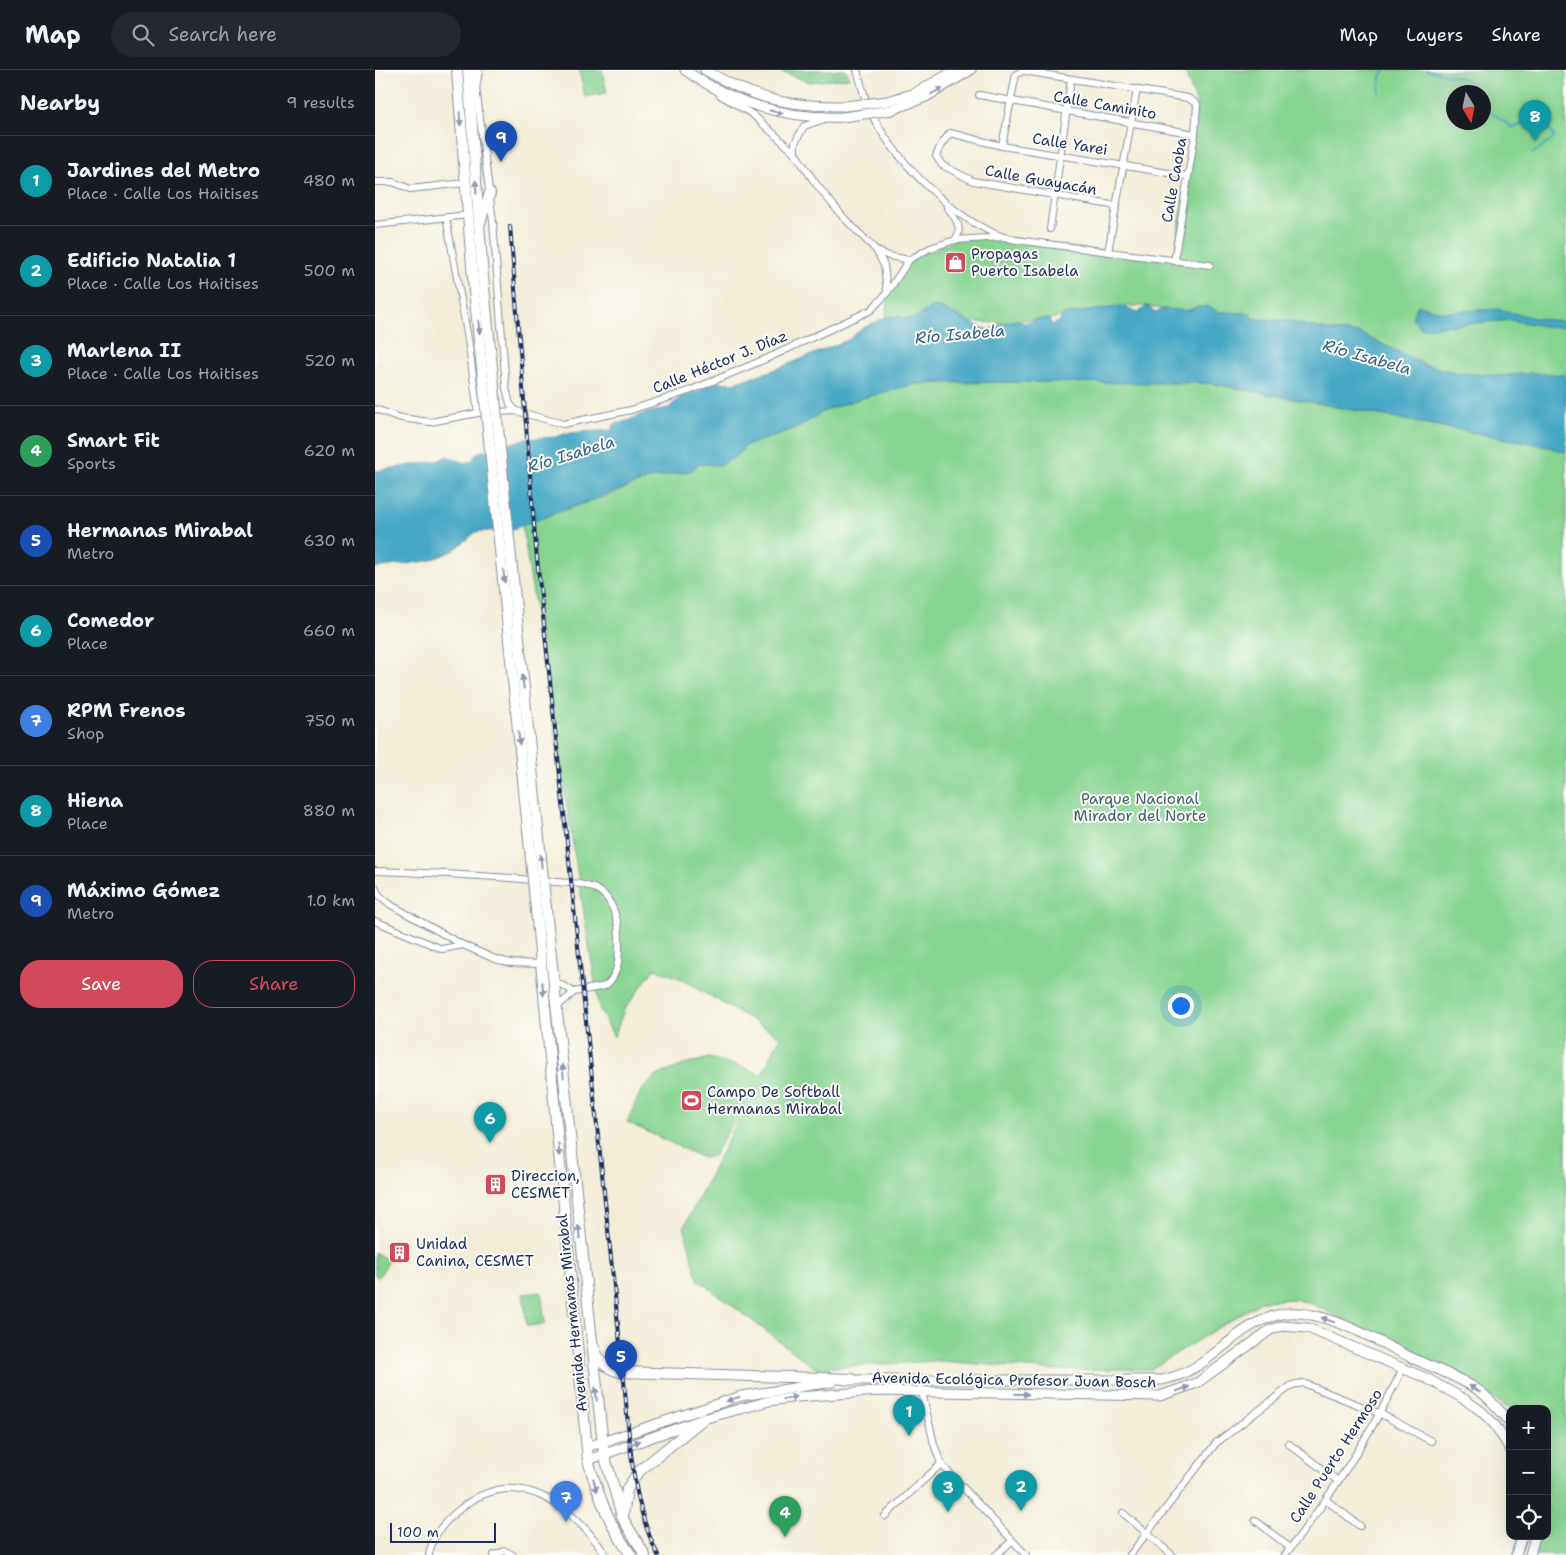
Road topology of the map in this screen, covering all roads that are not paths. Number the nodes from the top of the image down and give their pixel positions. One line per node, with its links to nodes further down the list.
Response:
1 (457, 70): 28 (main road, one-way to 28)
2 (468, 70): 16 (main road)
3 (685, 70): 11 (street)
4 (705, 70): 15 (street, bridge)
5 (857, 70): 31 (street)
6 (956, 70): 15 (street)
7 (971, 70): 15 (street, one-way to 7)
8 (1025, 70): 10 (street); 14 (street)
9 (476, 75): 16 (main road); 29 (street)
10 (1071, 79): 12 (street); 17 (street)
11 (698, 80): 18 (street, one-way to 18); 23 (street)
12 (1137, 90): 19 (street); 21 (street, Calle Caoba)
13 (979, 95): 14 (street, Calle Caminito)
14 (1011, 101): 17 (street, Calle Caminito); 22 (street)
15 (889, 105): 18 (street, bridge)
16 (471, 109): 36 (main road, one-way to 16)
17 (1066, 111): 19 (street, Calle Caminito); 24 (street)
18 (839, 117): 23 (street)
19 (1131, 123): 21 (street, Calle Caminito); 25 (street)
20 (950, 133): 22 (street, Calle Yarei); 30 (street, Calle Guayacán)
21 (1195, 134): 26 (street, Calle Caoba)
22 (1003, 146): 24 (street, Calle Yarei)
23 (795, 153): 40 (street)
24 (1060, 155): 25 (street, Calle Yarei); 30 (street)
25 (1123, 166): 26 (street, Calle Yarei); 32 (street)
26 (1187, 176): 43 (street, Calle Caoba)
27 (375, 182): 28 (street)
28 (465, 183): 33 (main road)
29 (490, 194): 36 (main road); 48 (street)
30 (1054, 195): 32 (street, Calle Guayacán); 37 (street)
31 (943, 202): 38 (street); 39 (street)
32 (1117, 206): 41 (street)
33 (468, 215): 34 (street); 45 (main road)
34 (446, 217): 35 (street); 49 (street)
35 (375, 225)
36 (479, 228): 45 (main road)
37 (1050, 229)
38 (1003, 237): 39 (street, Calle Héctor J. Díaz); 41 (street)
39 (955, 240): 42 (street, Calle Héctor J. Díaz)
40 (877, 251): 42 (street); 46 (street)
41 (1108, 252): 43 (street)
42 (909, 260): 46 (street, Calle Héctor J. Díaz)
43 (1174, 261): 44 (street)
44 (1210, 265)
45 (478, 278): 52 (main road, bridge)
46 (887, 293): 48 (street, Calle Héctor J. Díaz)
47 (376, 411): 49 (street, Calle Héctor J. Díaz)
48 (516, 411): 49 (street, Calle Héctor J. Díaz)
49 (478, 413)
50 (375, 871): 57 (street)
51 (375, 887): 54 (street)
52 (541, 910): 55 (main road, Avenida Hermanas Mirabal); 56 (main road, Avenida Hermanas Mirabal)
53 (375, 921): 54 (street)
54 (463, 946): 55 (street)
55 (540, 964): 73 (main road, Avenida Hermanas Mirabal, one-way to 73)
56 (553, 980): 57 (street); 58 (main road, Avenida Hermanas Mirabal)
57 (574, 992): 58 (street)
58 (556, 1008): 59 (main road, Avenida Hermanas Mirabal, one-way to 58)
59 (589, 1329): 63 (main road); 70 (main road, Avenida Hermanas Mirabal, one-way to 59)
60 (1225, 1346): 61 (street); 64 (street, Avenida Ecológica Profesor Juan Bosch); 67 (street, Avenida Ecológica Profesor Juan Bosch, one-way to 60)
61 (1236, 1356): 62 (street, Avenida Ecológica Profesor Juan Bosch); 65 (street, Avenida Ecológica Profesor Juan Bosch, one-way to 61)
62 (1403, 1368): 66 (street, Calle Puerto Hermoso); 71 (street, Avenida Ecológica Profesor Juan Bosch)
63 (852, 1379): 64 (street, Avenida Ecológica Profesor Juan Bosch); 70 (street, Avenida Ecológica Profesor Juan Bosch, one-way to 70)
64 (919, 1379): 65 (street)
65 (923, 1392): 68 (street, Avenida Ecológica Profesor Juan Bosch, one-way to 65); 76 (street)
66 (1381, 1414): 69 (street); 77 (street, Calle Puerto Hermoso); 84 (street)
67 (1506, 1418)
68 (703, 1419): 74 (street, Avenida Ecológica Profesor Juan Bosch, one-way to 68); 81 (main road)
69 (1431, 1441)
70 (602, 1442): 73 (street, Avenida Ecológica Profesor Juan Bosch); 74 (main road, Avenida Hermanas Mirabal)
71 (1506, 1443)
72 (1289, 1444): 77 (street)
73 (587, 1447): 75 (main road, Avenida Hermanas Mirabal)
74 (603, 1454): 75 (street, Avenida Ecológica Profesor Juan Bosch); 81 (main road, Avenida Hermanas Mirabal)
75 (588, 1460): 93 (main road, Avenida Hermanas Mirabal, one-way to 93)
76 (941, 1464): 80 (street); 87 (street)
77 (1338, 1481): 78 (street, Calle Puerto Hermoso)
78 (1326, 1500): 83 (street); 88 (street, Calle Puerto Hermoso)
79 (1123, 1512): 84 (street)
80 (885, 1516)
81 (623, 1519): 94 (main road, Avenida Hermanas Mirabal)
82 (1255, 1520): 88 (street)
83 (1360, 1526)
84 (1147, 1533): 97 (street); 98 (street)
85 (1521, 1540): 100 (street)
86 (1534, 1540): 101 (street)
87 (1012, 1541): 95 (street); 96 (street)
88 (1290, 1548): 99 (street, Calle Puerto Hermoso)
89 (429, 1555): 92 (street)
90 (495, 1555): 91 (street)
91 (513, 1555)
92 (606, 1555)
93 (631, 1555)
94 (645, 1555)
95 (996, 1555)
96 (1026, 1555)
97 (1130, 1555)
98 (1172, 1555)
99 (1285, 1555)
100 (1516, 1555)
101 (1530, 1555)

